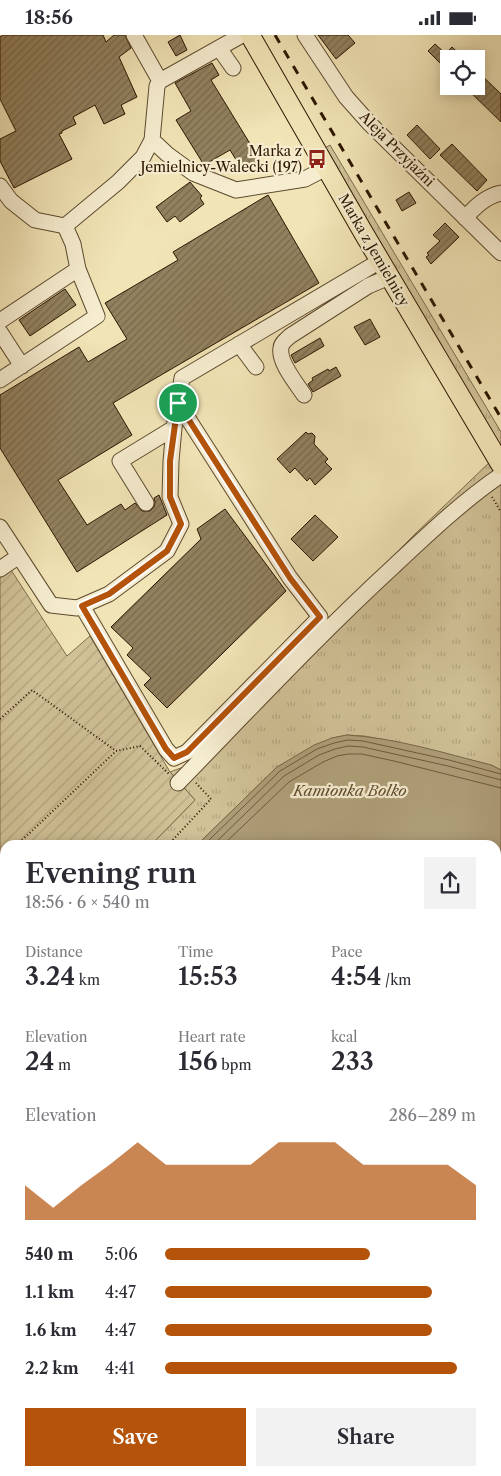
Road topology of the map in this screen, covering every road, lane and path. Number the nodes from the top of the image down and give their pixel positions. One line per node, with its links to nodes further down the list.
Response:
1 (134, 35): 7 (street)
2 (242, 35): 5 (street)
3 (250, 35): 9 (main road, Marka z Jemielnicy)
4 (305, 35): 12 (street, Aleja Przyjaźni)
5 (218, 48): 6 (street); 7 (street)
6 (233, 68)
7 (160, 81): 8 (street)
8 (152, 140): 9 (street); 13 (street)
9 (326, 168): 16 (main road, Marka z Jemielnicy)
10 (0, 185): 13 (street)
11 (501, 193): 12 (street)
12 (465, 218): 14 (street, Aleja Przyjaźni)
13 (65, 225): 15 (street)
14 (501, 253)
15 (78, 269): 17 (street); 20 (street)
16 (385, 269): 19 (street); 23 (street); 26 (main road, Marka z Jemielnicy)
17 (0, 321)
18 (0, 332): 20 (street)
19 (239, 344): 21 (street); 24 (street)
20 (22, 366): 22 (street)
21 (256, 367)
22 (0, 380)
23 (304, 395)
24 (178, 403): 25 (street); 34 (street)
25 (174, 428): 29 (street); 34 (street)
26 (501, 465)
27 (501, 475): 28 (street)
28 (486, 486): 30 (path); 37 (street)
29 (146, 503)
30 (501, 512)
31 (0, 527): 32 (street)
32 (19, 555): 33 (street); 34 (street)
33 (0, 569)
34 (82, 606)
35 (0, 719): 36 (path)
36 (116, 751): 37 (path); 38 (path)
37 (182, 779): 39 (path)
38 (22, 840)
39 (173, 840)

